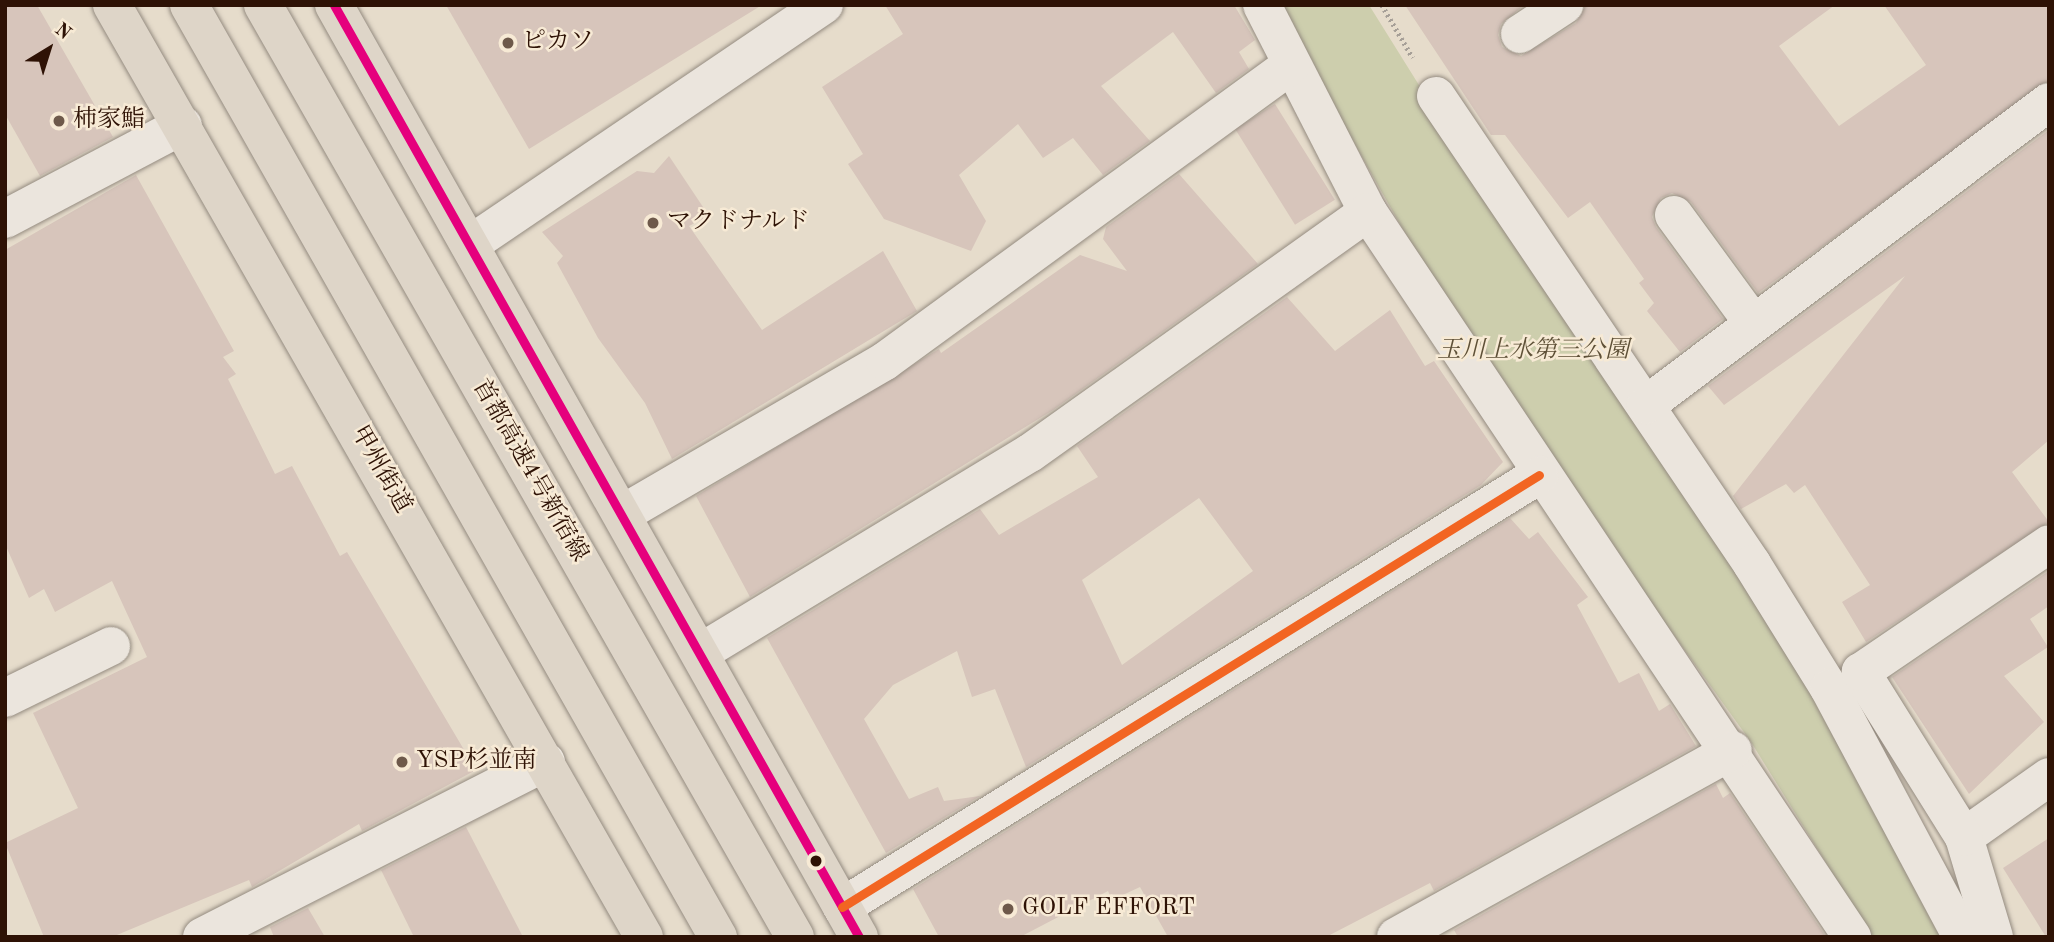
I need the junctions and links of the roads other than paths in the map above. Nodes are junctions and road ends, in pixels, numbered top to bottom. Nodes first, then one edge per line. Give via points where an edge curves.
1 (112, 5) edge
2 (189, 5) edge
3 (263, 5) edge
4 (334, 5) edge
5 (824, 5) edge
6 (1262, 5) edge
7 (1564, 5) edge
8 (1520, 34) dead end
9 (1292, 65) junction
10 (1436, 96) road end
11 (2049, 102) edge
12 (183, 125) junction
13 (1368, 212) junction
14 (1674, 215) dead end
15 (5, 219) edge
16 (472, 243) junction
17 (1753, 323) junction
18 (1646, 405) junction
19 (1539, 475) junction
20 (624, 513) junction
21 (2049, 544) edge
22 (111, 646) dead end
23 (703, 651) junction
24 (5, 698) edge
25 (1733, 750) junction
26 (546, 762) junction
27 (2049, 776) edge
28 (1964, 837) junction
29 (850, 922) edge
30 (202, 937) edge
31 (644, 937) edge
32 (718, 937) edge
33 (795, 937) edge
34 (1396, 937) edge
35 (1852, 937) edge
36 (1962, 937) edge
37 (1994, 937) edge

1 - 12 highway, 甲州街道
2 - 32 highway
3 - 33 highway, 首都高速4号新宿線
4 - 16 highway
5 - 16 street
6 - 9 street
7 - 8 street
9 - 13 street
9 - 20 street via 885,361
10 - 18 street
11 - 17 street
12 - 15 street
12 - 26 highway, 甲州街道
13 - 19 street
13 - 23 street via 1030,453
14 - 17 street
16 - 20 highway
17 - 18 street
18 - 36 street via 1829,688
19 - 25 street
19 - 29 street
20 - 23 highway
21 - 28 street via 1861,672
22 - 24 street
23 - 29 highway
25 - 34 street
25 - 35 street
26 - 30 street
26 - 31 highway, 甲州街道
27 - 28 street
28 - 37 street

